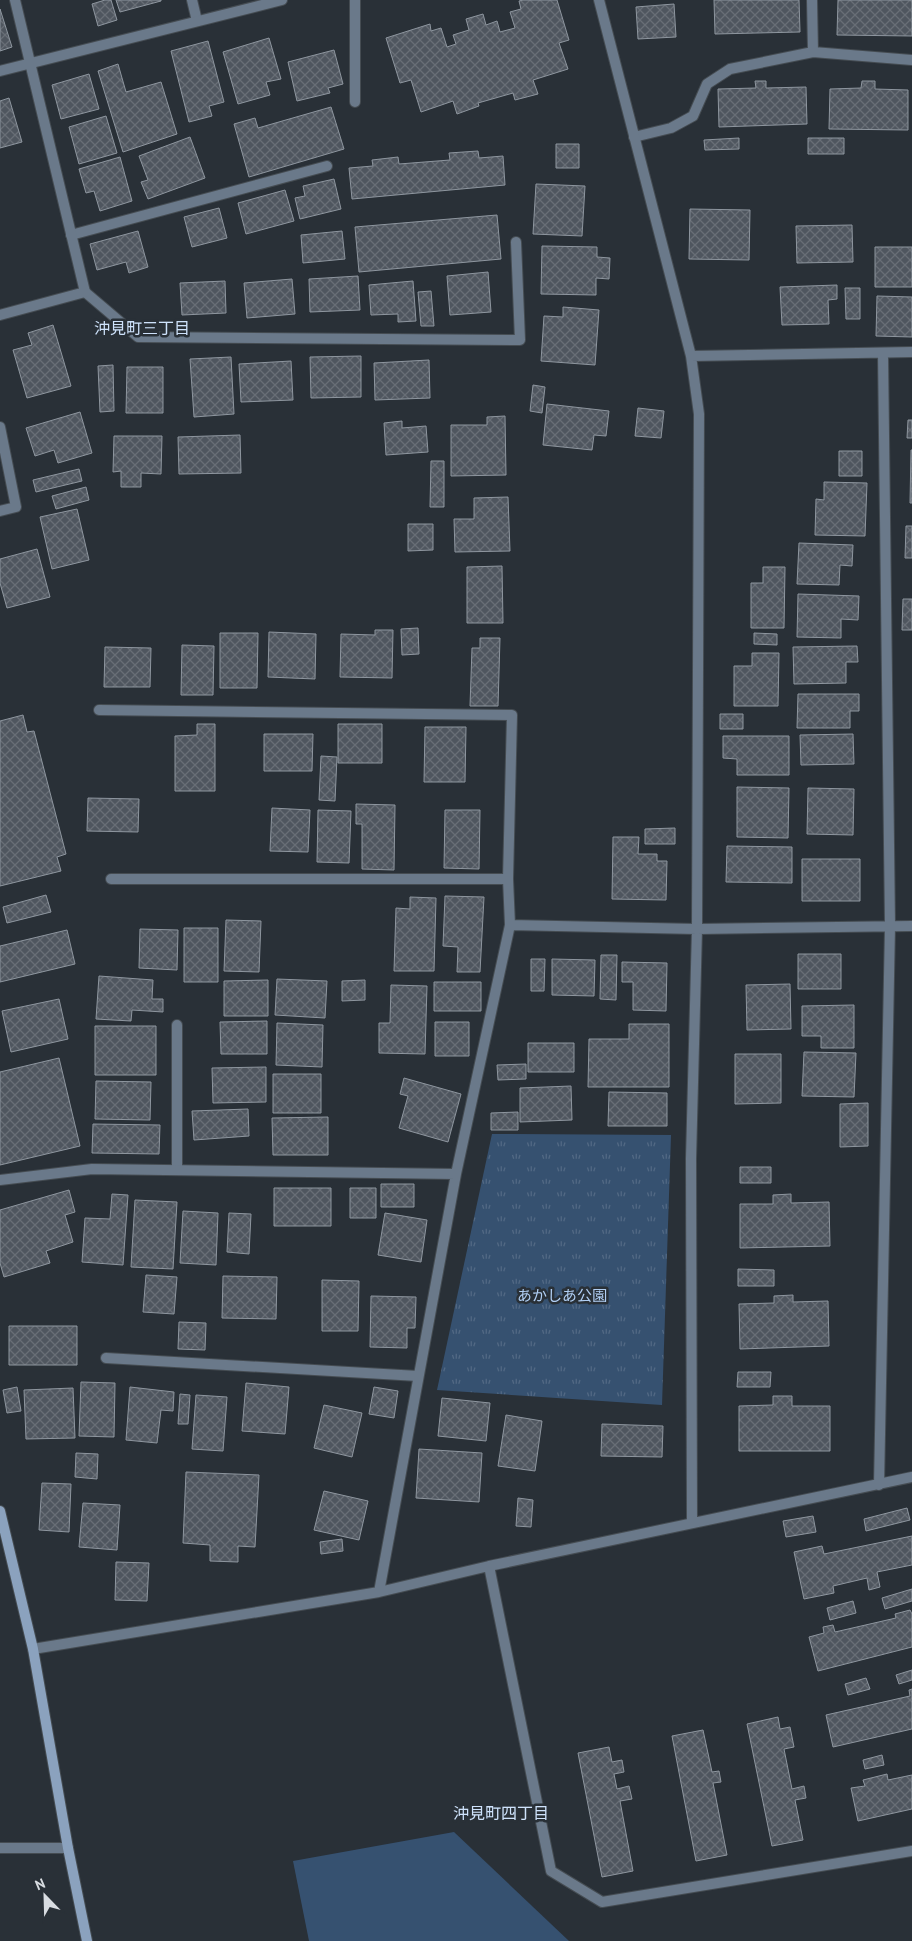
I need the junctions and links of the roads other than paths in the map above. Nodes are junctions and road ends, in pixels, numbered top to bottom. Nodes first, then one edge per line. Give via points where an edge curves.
1 (15, 0) edge
2 (192, 0) edge
3 (282, 0) edge
4 (354, 0) edge
5 (599, 0) edge
6 (812, 0) edge
7 (196, 22) junction
8 (813, 52) junction
9 (912, 60) edge
10 (31, 63) junction
11 (0, 71) edge
12 (355, 102) dead end
13 (634, 137) junction
14 (326, 166) dead end
15 (71, 235) junction
16 (516, 242) dead end
17 (84, 292) junction
18 (0, 315) edge
19 (912, 352) edge
20 (883, 354) junction
21 (691, 356) junction
22 (0, 427) edge
23 (0, 510) edge
24 (98, 710) dead end
25 (111, 879) dead end
26 (508, 879) junction
27 (510, 925) junction
28 (890, 926) junction
29 (912, 926) edge
30 (697, 929) junction
31 (177, 1025) dead end
32 (177, 1170) junction
33 (456, 1174) junction
34 (0, 1180) edge
35 (106, 1358) dead end
36 (418, 1376) junction
37 (912, 1477) edge
38 (878, 1484) junction
39 (0, 1511) edge
40 (692, 1523) junction
41 (489, 1566) junction
42 (379, 1592) junction
43 (33, 1650) junction
44 (0, 1848) edge
45 (68, 1848) junction
46 (912, 1851) edge
47 (87, 1941) edge

1 - 10 street
2 - 7 street
3 - 7 street
4 - 12 street
5 - 13 street
6 - 8 street
7 - 10 street
8 - 9 street
8 - 13 street via 730,69 708,84 693,116 671,128
10 - 11 street
10 - 15 street
13 - 21 street
14 - 15 street
15 - 17 street
16 - 17 street via 520,340 138,337
17 - 18 street
19 - 20 street
20 - 21 street
20 - 28 street
21 - 30 street via 699,414
22 - 23 street via 16,507
24 - 26 street via 512,715
25 - 26 street
26 - 27 street
27 - 30 street
27 - 33 street
28 - 29 street
28 - 30 street
28 - 38 street
30 - 40 street via 691,1159
31 - 32 street
32 - 33 street
32 - 34 street via 92,1169
33 - 36 street
35 - 36 street
36 - 42 street
37 - 38 street
38 - 40 street
39 - 43 street
40 - 41 street
41 - 42 street
41 - 46 street via 551,1871 602,1902
42 - 43 street
43 - 45 street
44 - 45 street
45 - 47 street

